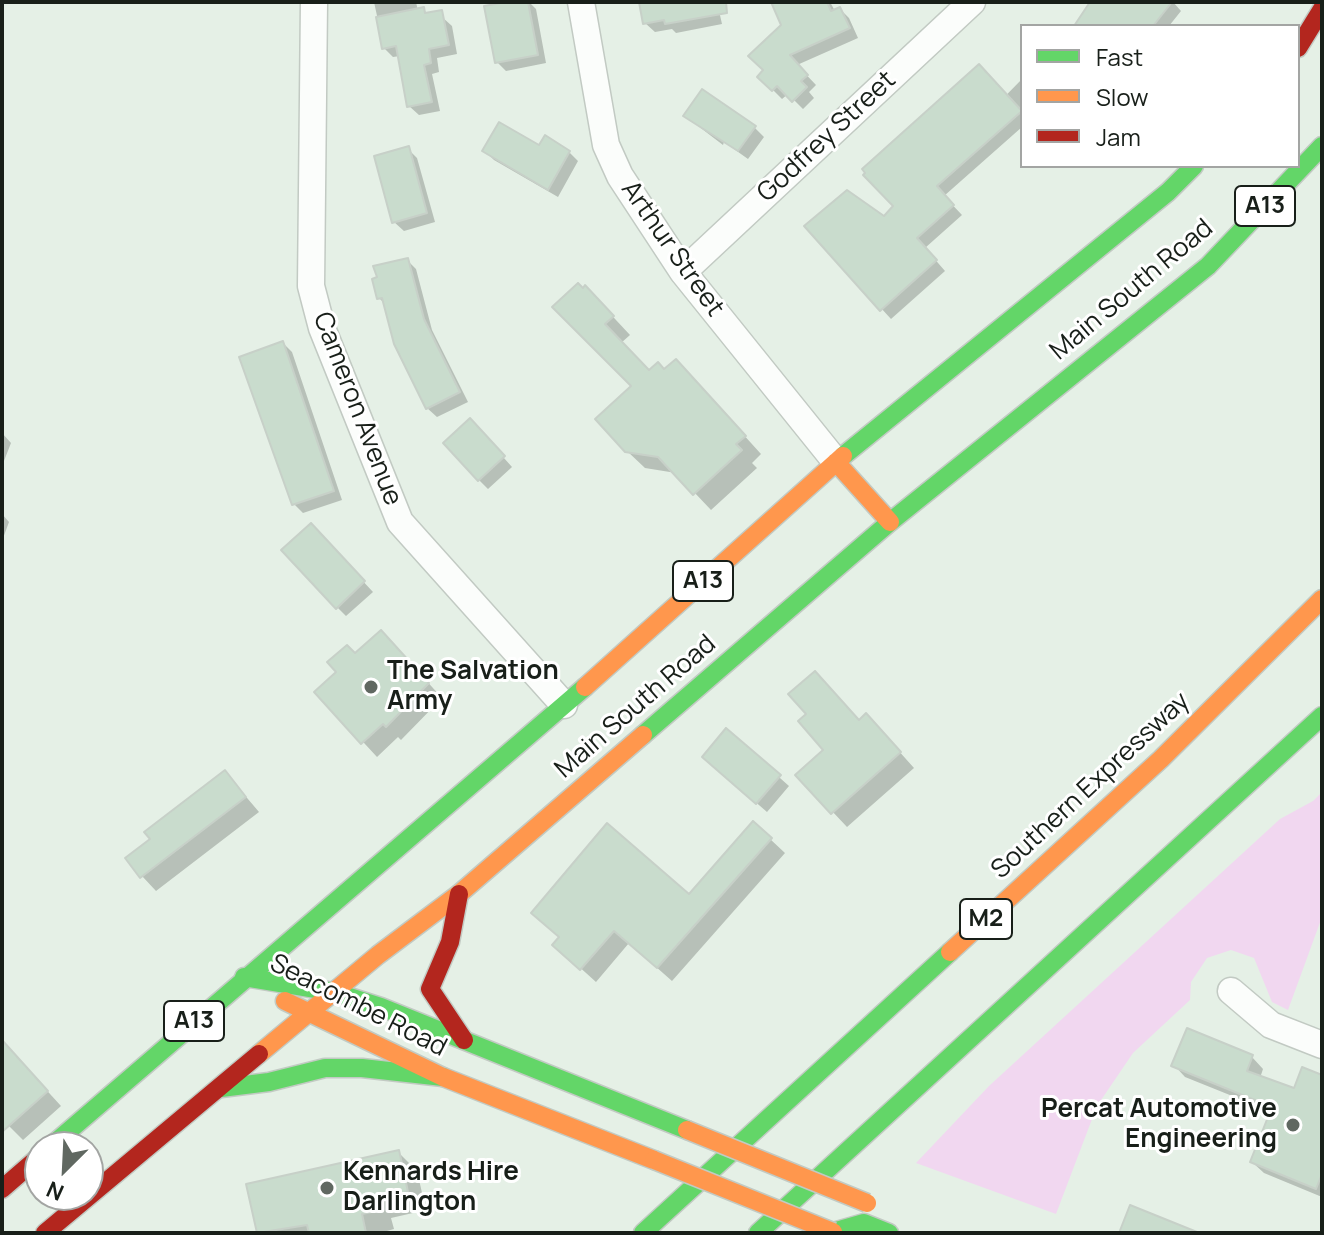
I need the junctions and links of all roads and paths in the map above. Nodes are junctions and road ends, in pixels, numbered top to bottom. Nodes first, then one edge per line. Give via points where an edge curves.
1 (314, 2) edge
2 (581, 2) edge
3 (972, 2) edge
4 (1322, 9) edge
5 (1300, 45) edge
6 (1322, 146) edge
7 (1192, 168) edge
8 (683, 272) junction
9 (836, 462) junction
10 (890, 522) junction
11 (1322, 599) edge
12 (564, 705) junction
13 (1322, 716) edge
14 (459, 894) junction
15 (244, 977) junction
16 (1231, 991) dead end
17 (334, 992) junction
18 (308, 1014) junction
19 (464, 1040) junction
20 (1322, 1045) edge
21 (443, 1077) junction
22 (221, 1088) junction
23 (68, 1131) edge
24 (24, 1170) edge
25 (2, 1189) edge
26 (862, 1230) edge
27 (833, 1232) edge
28 (45, 1233) edge
29 (643, 1233) edge
30 (758, 1233) edge
31 (889, 1233) edge

1 - 12 street, Cameron Avenue via 311,286 322,328 400,522
2 - 8 street, Arthur Street via 606,145 620,176
3 - 8 street, Godfrey Street
4 - 5 main road
6 - 10 main road, Main South Road / A13 via 1208,266
7 - 9 main road, Main South Road / A13
8 - 9 street, Arthur Street
9 - 10 main road
9 - 12 main road, Main South Road / A13
10 - 14 main road, Main South Road / A13
11 - 29 main road, Southern Expressway / M2 via 1161,759
12 - 15 main road, Main South Road / A13
13 - 30 main road
14 - 17 main road, Main South Road / A13
14 - 19 main road via 450,942 430,989
15 - 17 main road, Seacombe Road
15 - 18 main road, Seacombe Road
15 - 23 main road, Main South Road / A13
16 - 20 street via 1271,1025
17 - 18 main road, Main South Road / A13
17 - 19 main road, Seacombe Road
18 - 21 main road, Seacombe Road
18 - 22 main road, Main South Road / A13
19 - 26 main road, Seacombe Road, bridge via 867,1203
21 - 22 main road via 325,1068
21 - 27 main road, Seacombe Road, bridge
22 - 28 main road, Main South Road / A13
24 - 25 main road
26 - 27 main road, Seacombe Road
26 - 31 main road

